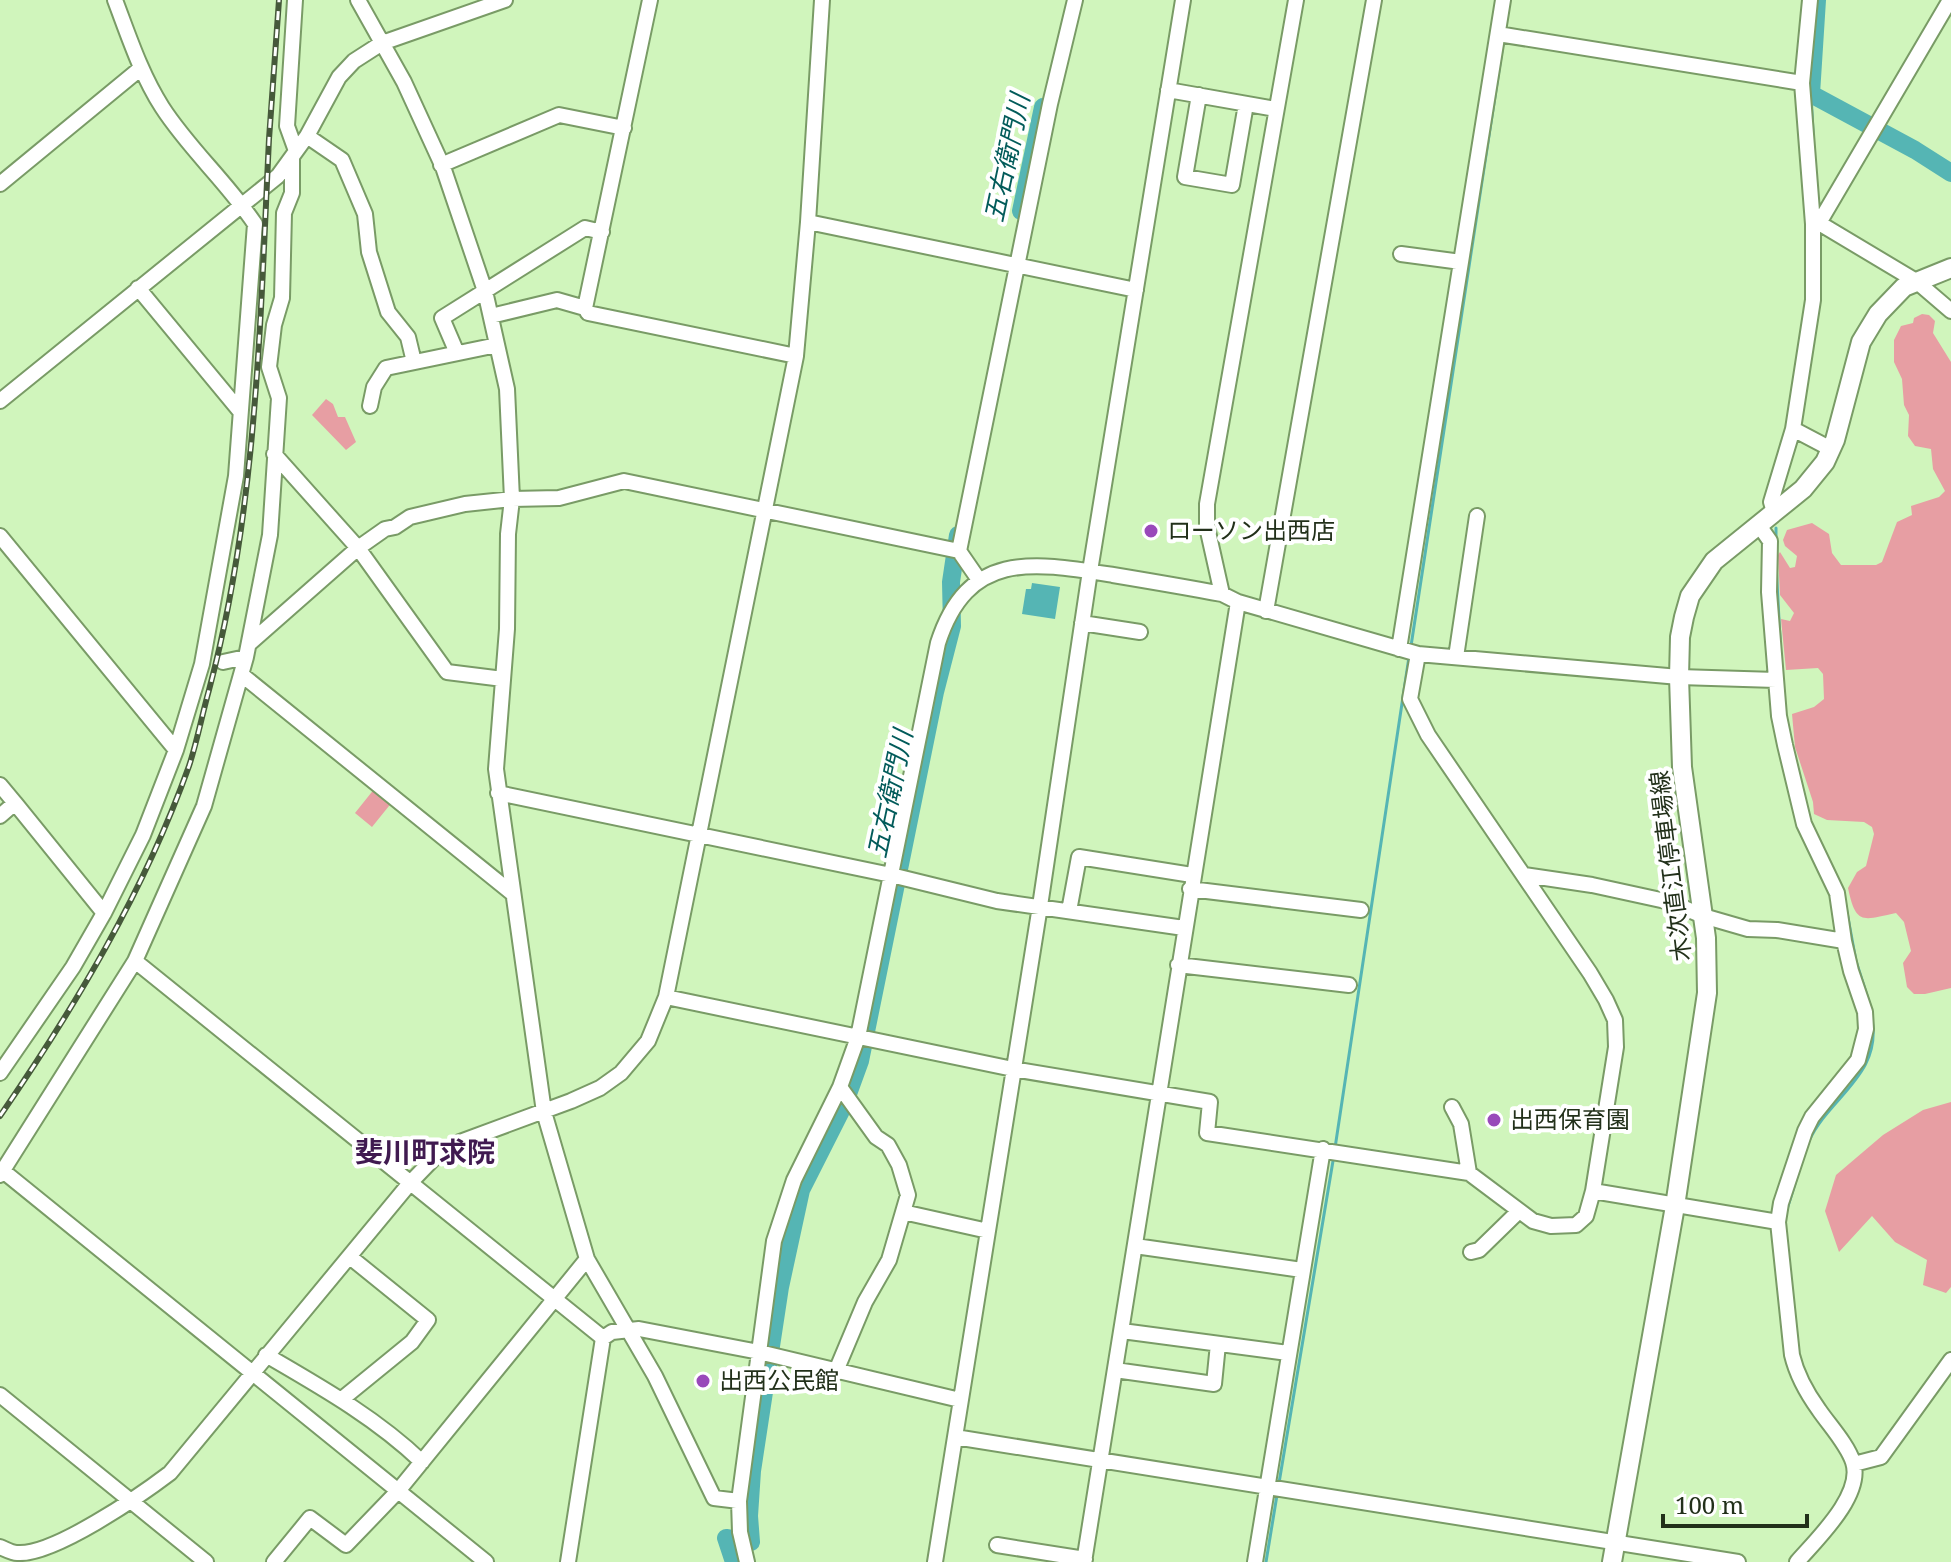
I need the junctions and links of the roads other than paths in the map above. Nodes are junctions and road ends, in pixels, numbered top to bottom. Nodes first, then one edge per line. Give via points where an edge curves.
1 (115, 0) edge
2 (295, 0) edge
3 (358, 0) edge
4 (505, 0) edge
5 (650, 0) edge
6 (822, 0) edge
7 (1075, 0) edge
8 (1183, 0) edge
9 (1296, 0) edge
10 (1374, 0) edge
11 (1503, 0) edge
12 (1810, 0) edge
13 (1950, 0) edge
14 (1498, 34) junction
15 (382, 43) junction
16 (141, 68) junction
17 (1802, 83) junction
18 (1168, 90) junction
19 (1199, 95) junction
20 (1246, 104) junction
21 (1276, 109) junction
22 (624, 128) junction
23 (307, 136) junction
24 (294, 154) junction
25 (441, 165) junction
26 (0, 184) edge
27 (242, 204) junction
28 (808, 222) junction
29 (1816, 224) junction
30 (602, 232) junction
31 (1401, 254) dead end
32 (1461, 262) junction
33 (1016, 266) junction
34 (1951, 268) edge
35 (1916, 281) junction
36 (138, 288) junction
37 (1136, 290) junction
38 (485, 291) junction
39 (585, 308) junction
40 (1951, 311) edge
41 (491, 316) junction
42 (497, 345) junction
43 (457, 353) junction
44 (796, 356) junction
45 (414, 362) junction
46 (0, 401) edge
47 (370, 406) dead end
48 (239, 410) junction
49 (1793, 429) junction
50 (1831, 449) junction
51 (274, 454) junction
52 (512, 499) junction
53 (767, 511) junction
54 (1774, 512) junction
55 (1477, 516) dead end
56 (1758, 524) junction
57 (0, 536) edge
58 (358, 548) junction
59 (959, 551) junction
60 (1214, 562) junction
61 (1090, 571) junction
62 (979, 580) junction
63 (1192, 588) junction
64 (1222, 594) junction
65 (1238, 602) junction
66 (1266, 611) junction
67 (1082, 623) junction
68 (1140, 632) dead end
69 (1399, 649) junction
70 (248, 650) junction
71 (1418, 654) junction
72 (1456, 657) junction
73 (213, 663) junction
74 (242, 675) junction
75 (1679, 677) junction
76 (503, 679) junction
77 (1776, 680) junction
78 (176, 750) junction
79 (0, 785) edge
80 (498, 793) junction
81 (15, 803) junction
82 (0, 816) edge
83 (700, 835) junction
84 (891, 875) junction
85 (1524, 875) junction
86 (1191, 882) junction
87 (512, 893) junction
88 (1040, 906) junction
89 (1361, 910) dead end
90 (1069, 911) junction
91 (104, 913) junction
92 (1703, 916) junction
93 (1184, 928) junction
94 (1844, 941) junction
95 (135, 961) junction
96 (1178, 965) junction
97 (1349, 985) dead end
98 (666, 997) junction
99 (858, 1037) junction
100 (1013, 1069) junction
101 (0, 1073) edge
102 (840, 1087) junction
103 (1158, 1094) junction
104 (1452, 1107) dead end
105 (544, 1112) junction
106 (1323, 1149) junction
107 (2, 1173) edge
108 (1469, 1173) junction
109 (410, 1183) junction
110 (1593, 1191) junction
111 (1675, 1206) junction
112 (1519, 1211) junction
113 (903, 1212) junction
114 (1778, 1222) junction
115 (988, 1231) junction
116 (1135, 1246) junction
117 (1471, 1252) dead end
118 (350, 1257) junction
119 (587, 1259) junction
120 (1302, 1270) junction
121 (554, 1298) junction
122 (627, 1329) junction
123 (1122, 1331) junction
124 (603, 1338) junction
125 (1218, 1344) junction
126 (759, 1352) junction
127 (1288, 1353) junction
128 (266, 1355) junction
129 (1951, 1360) edge
130 (1115, 1370) junction
131 (836, 1371) junction
132 (251, 1372) junction
133 (0, 1395) edge
134 (342, 1399) junction
135 (960, 1400) junction
136 (955, 1437) junction
137 (1101, 1461) junction
138 (422, 1462) junction
139 (1854, 1464) junction
140 (1266, 1485) junction
141 (398, 1491) junction
142 (739, 1501) junction
143 (132, 1502) junction
144 (1616, 1543) junction
145 (997, 1545) dead end
146 (0, 1547) edge
147 (1084, 1560) edge
148 (206, 1562) edge
149 (274, 1562) edge
150 (486, 1562) edge
151 (568, 1562) edge
152 (747, 1562) edge
153 (935, 1562) edge
154 (1255, 1562) edge
155 (1612, 1562) edge
156 (1738, 1562) edge
157 (1797, 1562) edge

1 - 16 street
2 - 24 street via 287,126
3 - 15 street
4 - 15 street
5 - 22 street
6 - 28 street
7 - 33 street
8 - 18 street
9 - 21 street
10 - 66 street
11 - 14 street
12 - 17 street
13 - 29 street
14 - 17 street
14 - 32 street
15 - 23 street via 339,77
15 - 25 street
16 - 26 street
16 - 27 street via 163,109
17 - 29 street
18 - 19 street
18 - 37 street
19 - 20 street
19 - 20 street via 1185,177 1232,185
20 - 21 street
21 - 60 street via 1207,504
22 - 25 street via 559,115
22 - 30 street
23 - 24 street
23 - 45 street via 342,160 365,214 369,252 388,312 408,337
24 - 27 street via 278,176
24 - 51 street via 292,193 284,213 282,298 269,367 279,398
25 - 38 street
27 - 36 street
27 - 48 street via 255,224
28 - 33 street
28 - 44 street
29 - 35 street
29 - 49 street via 1813,300
30 - 38 street via 585,228
30 - 39 street
31 - 32 street
32 - 69 street
33 - 37 street
33 - 59 street
34 - 35 main road, 木次直江停車場線
35 - 40 street
35 - 50 main road, 木次直江停車場線 via 1890,299 1861,342
36 - 46 street
36 - 48 street
37 - 61 street
38 - 41 street
38 - 43 street via 442,318
39 - 41 street via 557,300
39 - 44 street via 588,313
41 - 42 street
42 - 43 street
42 - 52 street via 507,389
43 - 45 street
44 - 53 street
45 - 47 street via 386,368
48 - 73 street
49 - 50 street
49 - 54 street via 1771,502
50 - 54 main road, 木次直江停車場線 via 1803,489
51 - 58 street
51 - 70 street via 270,535
52 - 53 street via 559,498 624,481
52 - 58 street via 410,517
52 - 76 street
53 - 59 street
53 - 83 street
54 - 56 main road, 木次直江停車場線
55 - 72 street
56 - 75 main road, 木次直江停車場線 via 1714,561 1690,596 1680,637
56 - 77 street via 1770,541
57 - 78 street
58 - 70 street
58 - 76 street via 447,672
59 - 62 street
60 - 63 street via 1206,579
60 - 64 street
61 - 62 street via 1026,565
61 - 63 street
61 - 67 street
62 - 84 street via 954,603 938,643
63 - 64 street
64 - 65 street
65 - 66 street
65 - 86 street
66 - 69 street
67 - 68 street
67 - 88 street
69 - 71 street
70 - 73 street
70 - 74 street
71 - 72 street
71 - 85 street via 1410,699 1428,735
72 - 75 street
73 - 78 street
74 - 87 street
74 - 95 street via 204,806
75 - 77 street
75 - 92 main road, 木次直江停車場線 via 1682,767
76 - 80 street
77 - 94 street via 1804,824 1837,893
78 - 91 street via 143,835
79 - 81 street
80 - 83 street
80 - 87 street
81 - 82 street
81 - 91 street
83 - 84 street
83 - 98 street
84 - 88 street
84 - 99 street
85 - 92 street via 1670,902
85 - 110 street via 1615,1020 1616,1047
86 - 89 street
86 - 90 street via 1079,857
86 - 93 street
87 - 105 street
88 - 90 street
88 - 100 street
90 - 93 street
91 - 101 street
92 - 94 street via 1748,929
92 - 111 main road, 木次直江停車場線 via 1707,993
93 - 96 street
94 - 114 street via 1865,1012 1864,1044 1850,1073 1805,1131
95 - 107 street
95 - 109 street
96 - 97 street
96 - 103 street
98 - 99 street
98 - 105 street via 648,1041 621,1073
99 - 100 street
99 - 102 street
100 - 103 street
100 - 115 street
102 - 113 street via 899,1165 908,1195
102 - 126 street via 782,1212
103 - 106 street via 1210,1102 1207,1133
103 - 116 street
104 - 108 street via 1461,1124
105 - 109 street via 448,1148
105 - 119 street
106 - 108 street
106 - 120 street
107 - 132 street
108 - 112 street
109 - 118 street
109 - 121 street
110 - 111 street
110 - 112 street via 1586,1216 1576,1225 1551,1226
111 - 114 street
111 - 144 main road, 木次直江停車場線
112 - 117 street
113 - 115 street
113 - 131 street via 889,1260
114 - 139 street via 1796,1373
115 - 135 street
116 - 120 street
116 - 123 street
118 - 128 street
118 - 134 street via 428,1320 412,1342
119 - 121 street
119 - 122 street
120 - 127 street
121 - 124 street
121 - 138 street
122 - 124 street
122 - 126 street
122 - 142 street via 714,1498
123 - 125 street
123 - 130 street
124 - 151 street
125 - 127 street
125 - 130 street via 1214,1384
126 - 131 street
126 - 142 street
127 - 140 street
128 - 132 street
128 - 134 street
129 - 139 street via 1881,1457
130 - 137 street
131 - 135 street
132 - 141 street
132 - 143 street via 170,1473
133 - 143 street
134 - 138 street
135 - 136 street
136 - 137 street
136 - 153 street
137 - 140 street
137 - 147 street
138 - 141 street
139 - 157 street via 1847,1499
140 - 144 street
140 - 154 street
141 - 149 street via 346,1545 310,1518
141 - 150 street
142 - 152 street
143 - 146 street via 40,1550 17,1553
143 - 148 street
144 - 155 main road, 木次直江停車場線
144 - 156 street
145 - 147 street

